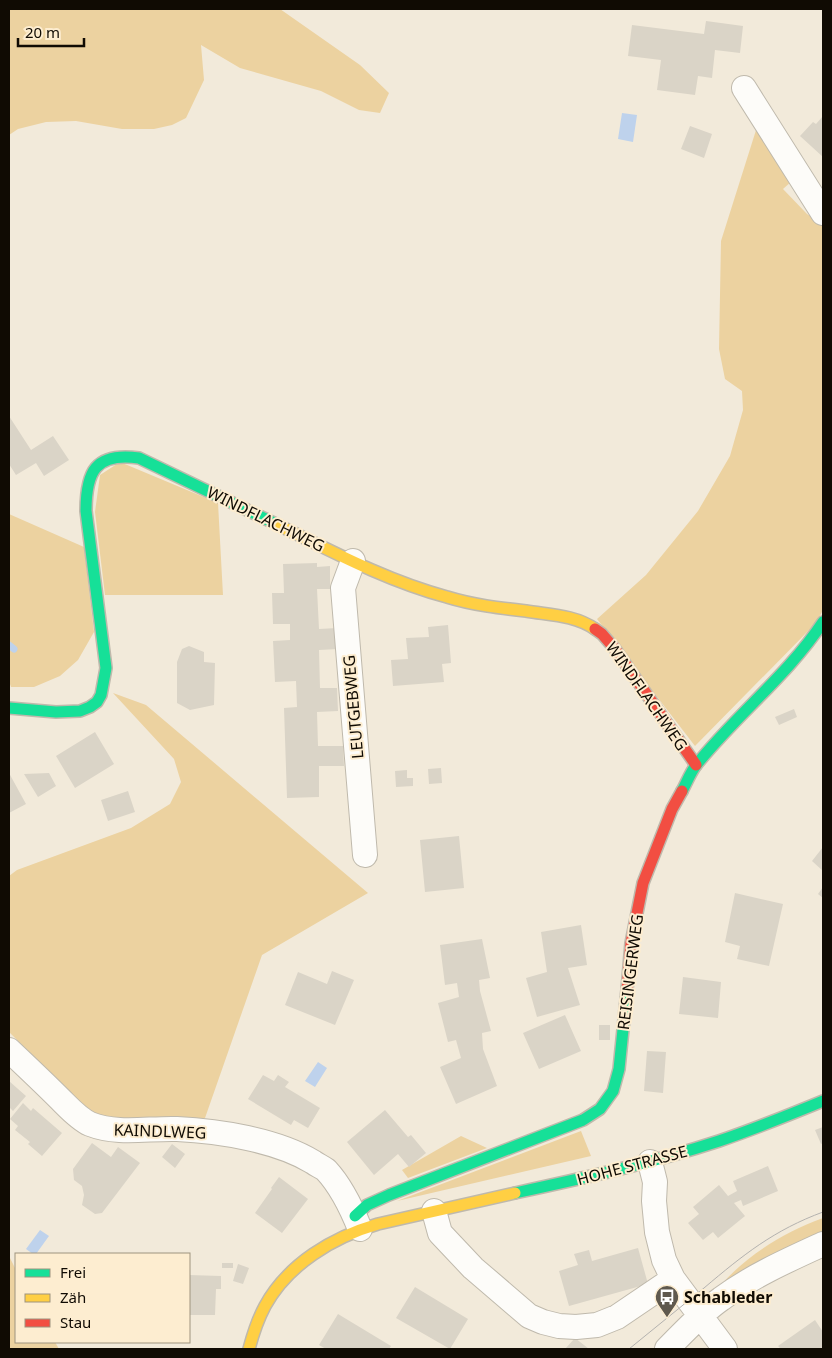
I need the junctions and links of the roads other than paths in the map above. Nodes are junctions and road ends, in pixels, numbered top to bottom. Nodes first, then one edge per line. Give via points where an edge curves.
1 (744, 88) dead end
2 (821, 202) edge
3 (353, 561) junction
4 (823, 622) edge
5 (9, 708) edge
6 (696, 765) junction
7 (365, 855) dead end
8 (9, 1050) edge
9 (823, 1101) edge
10 (650, 1162) junction
11 (434, 1211) junction
12 (358, 1222) junction
13 (823, 1244) edge
14 (674, 1279) junction
15 (701, 1315) junction
16 (249, 1349) edge
17 (667, 1349) edge
18 (725, 1349) edge

1 - 2 street
3 - 5 street, WINDFLACHWEG via 138,458 127,455 110,458 97,465 87,488 86,511 106,668 98,702 83,712
3 - 6 street, WINDFLACHWEG via 415,588 449,598 586,623 616,649
3 - 7 street, LEUTGEBWEG via 343,588
4 - 6 street, REISINGERWEG via 784,672
6 - 12 street, REISINGERWEG via 672,808 644,883 631,943 619,1069 612,1091 600,1109 583,1120 367,1205
8 - 12 street, KAINDLWEG via 88,1123 124,1131 206,1131 280,1146 302,1156 325,1170
9 - 10 street, HOHE STRASSE via 790,1116
10 - 11 street, HOHE STRASSE
10 - 14 street via 655,1182 657,1232 664,1260
11 - 12 street, HOHE STRASSE
11 - 14 street via 440,1233 473,1268 529,1316 551,1324 576,1326 610,1320
12 - 16 street, HOHE STRASSE via 302,1262 280,1285 266,1305
13 - 15 street via 741,1286
14 - 15 street
15 - 17 street
15 - 18 street

